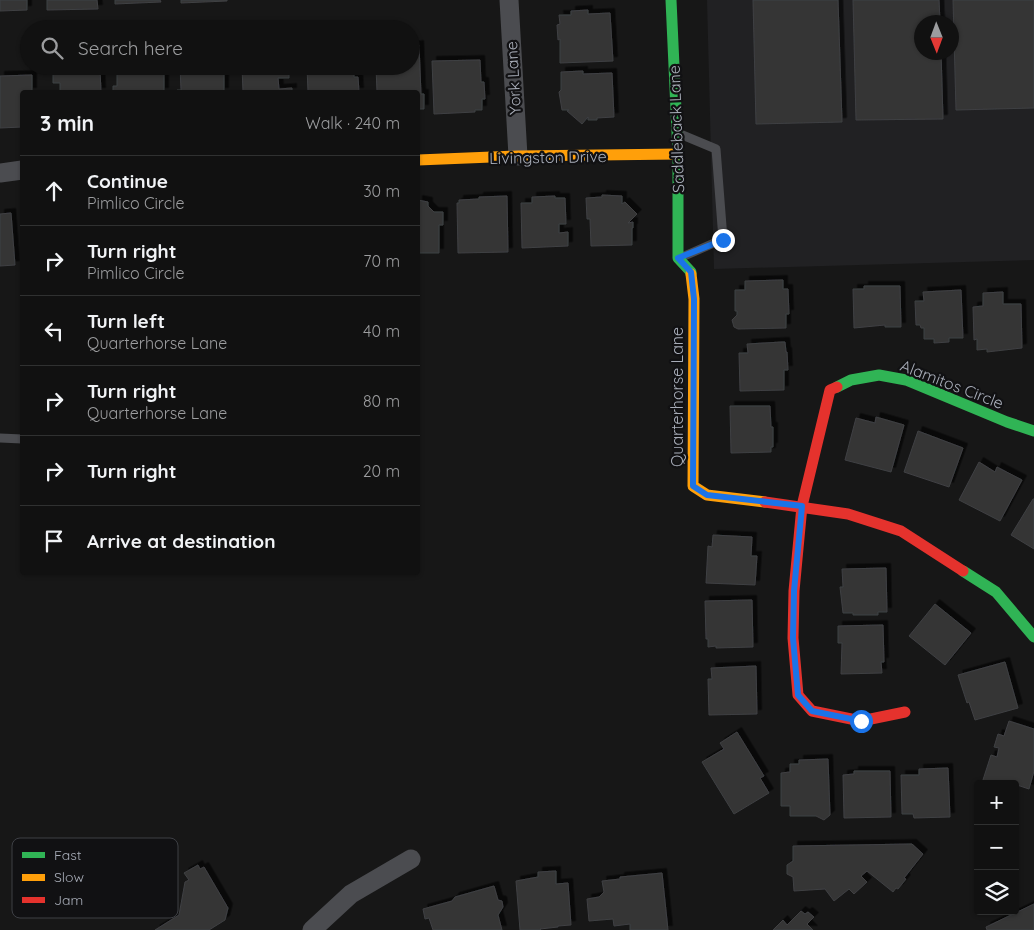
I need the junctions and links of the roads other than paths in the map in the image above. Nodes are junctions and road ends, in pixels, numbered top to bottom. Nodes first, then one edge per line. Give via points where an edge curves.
1 (509, 0) edge
2 (671, 0) edge
3 (677, 133) junction
4 (678, 154) junction
5 (518, 156) junction
6 (420, 160) edge
7 (20, 170) edge
8 (0, 173) edge
9 (678, 258) junction
10 (1034, 431) edge
11 (0, 438) edge
12 (20, 438) edge
13 (802, 506) junction
14 (1034, 637) edge
15 (905, 712) dead end
16 (411, 859) dead end
17 (312, 930) edge

1 - 5 street, York Lane
2 - 3 street, Saddleback Lane
3 - 4 street, Saddleback Lane
3 - 9 lane via 716,149 723,240
4 - 5 street, Livingston Drive
4 - 9 street, Saddleback Lane
5 - 6 street, Livingston Drive
7 - 8 street
9 - 13 street, Quarterhorse Lane via 691,272 694,299 693,486 707,495
10 - 13 street, Alamitos Circle via 906,380 879,375 851,380 830,390
11 - 12 lane
13 - 14 street, Quarterhorse Lane via 848,514 901,531 996,592
13 - 15 street via 793,638 798,695 812,711 861,721
16 - 17 street via 351,894

